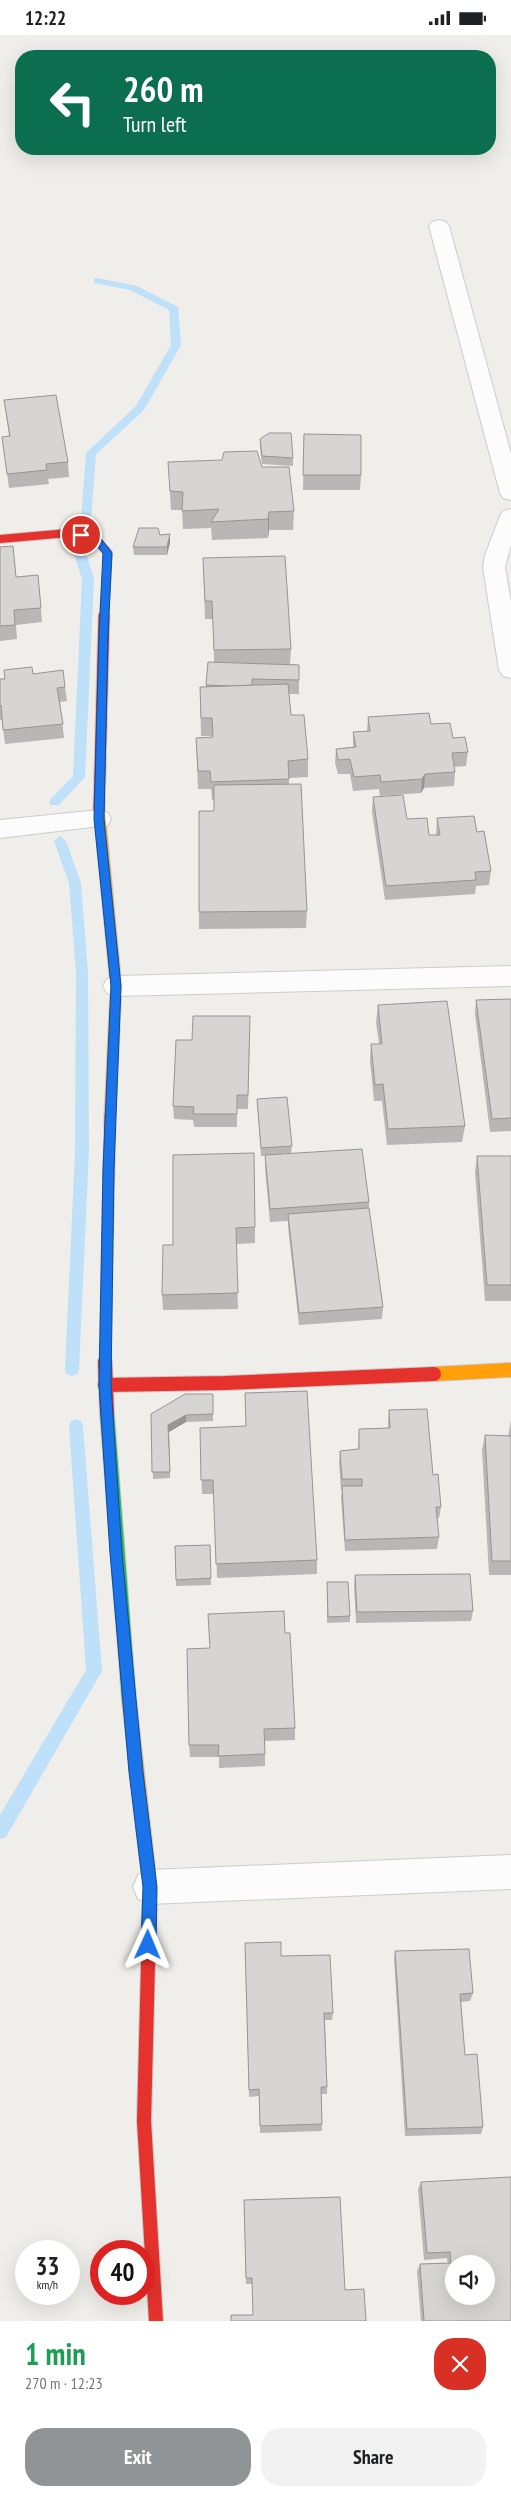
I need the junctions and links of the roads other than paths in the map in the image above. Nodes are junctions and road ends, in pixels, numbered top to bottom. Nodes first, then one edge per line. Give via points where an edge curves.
1 (439, 226) dead end
2 (511, 493) edge
3 (511, 516) edge
4 (0, 539) edge
5 (511, 670) edge
6 (99, 819) junction
7 (0, 829) edge
8 (511, 976) edge
9 (116, 986) junction
10 (511, 1370) edge
11 (105, 1385) junction
12 (511, 1872) edge
13 (150, 1887) junction
14 (156, 2321) edge

1 - 2 street
3 - 5 street via 494,567
4 - 6 street via 68,533 94,537 108,553
6 - 7 street
6 - 9 street
8 - 9 street
9 - 11 street via 108,1169
10 - 11 street
11 - 13 street via 123,1631
12 - 13 street
13 - 14 street via 144,2121

